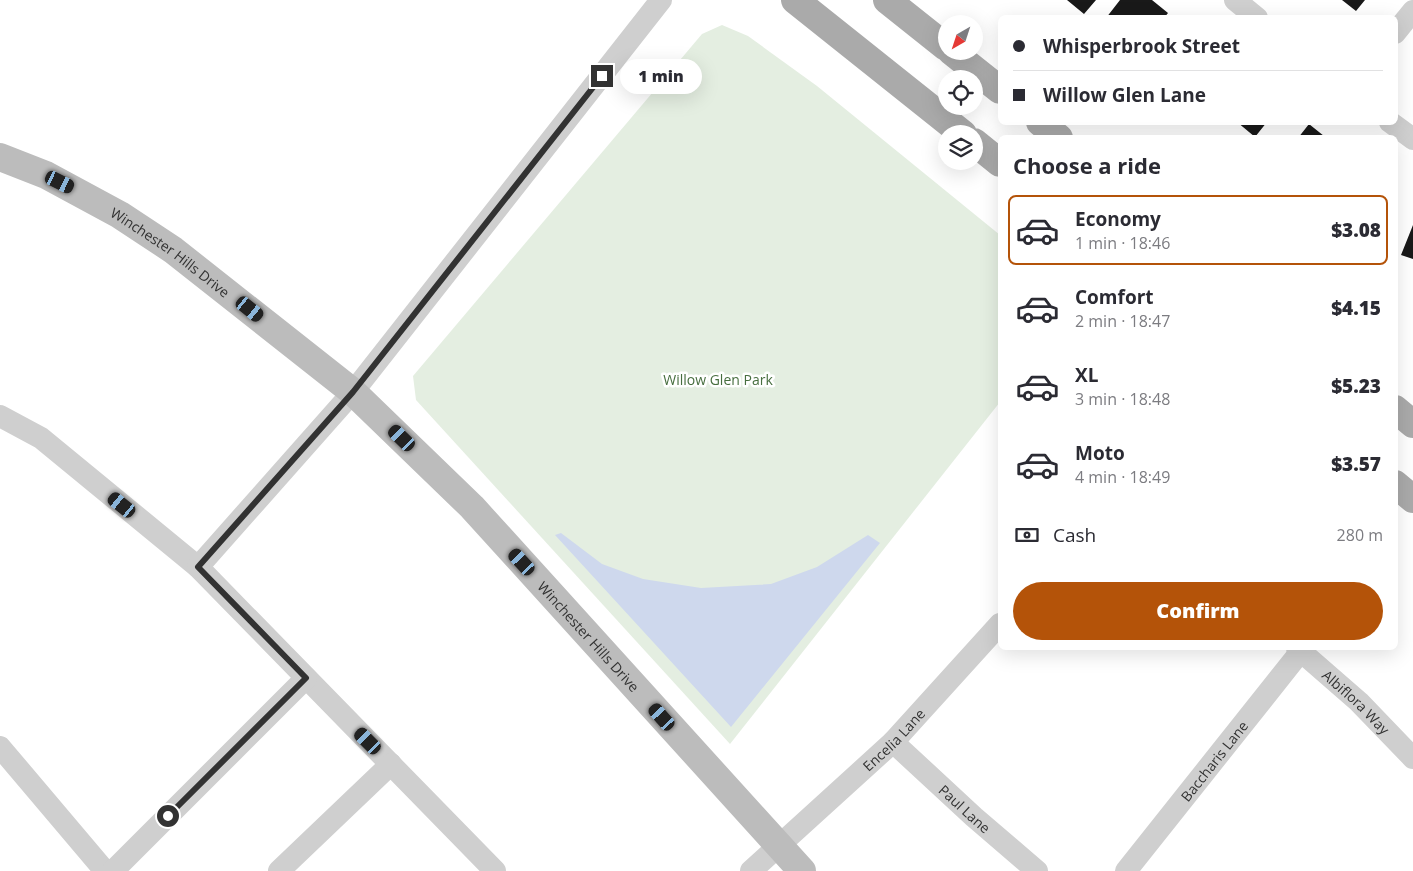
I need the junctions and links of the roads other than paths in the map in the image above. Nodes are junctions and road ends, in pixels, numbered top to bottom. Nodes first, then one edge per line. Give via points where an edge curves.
1 (661, 0) edge
2 (795, 0) edge
3 (888, 0) edge
4 (1235, 0) edge
5 (1413, 11) edge
6 (1253, 15) edge
7 (1398, 29) edge
8 (938, 41) edge
9 (963, 60) edge
10 (998, 88) edge
11 (952, 125) edge
12 (1044, 125) edge
13 (1394, 125) edge
14 (1055, 135) edge
15 (1413, 138) edge
16 (983, 149) edge
17 (0, 157) edge
18 (998, 161) edge
19 (353, 392) junction
20 (1398, 412) edge
21 (0, 416) edge
22 (1413, 424) edge
23 (1398, 486) edge
24 (1413, 499) edge
25 (198, 567) junction
26 (998, 626) edge
27 (1298, 650) edge
28 (1300, 650) edge
29 (306, 678) junction
30 (893, 742) junction
31 (0, 747) edge
32 (1413, 758) edge
33 (390, 764) junction
34 (778, 846) junction
35 (105, 871) edge
36 (113, 871) edge
37 (279, 871) edge
38 (495, 871) edge
39 (751, 871) edge
40 (802, 871) edge
41 (1037, 871) edge
42 (1126, 871) edge

1 - 19 street
2 - 11 main road
3 - 8 main road
4 - 6 street
5 - 7 street
9 - 10 main road
12 - 14 main road
13 - 15 street
16 - 18 main road
17 - 19 street, Winchester Hills Drive via 46,175 120,214 181,256
19 - 25 street
19 - 34 street, Winchester Hills Drive via 472,507
20 - 22 main road
21 - 25 street via 40,438
23 - 24 main road
25 - 29 street
26 - 30 street, Encelia Lane
27 - 42 street, Baccharis Lane
28 - 32 street, Albiflora Way via 1359,702
29 - 33 street
29 - 36 street
30 - 34 street, Encelia Lane
30 - 41 street, Paul Lane
31 - 35 street
33 - 37 street
33 - 38 street
34 - 39 street, Encelia Lane
34 - 40 street, Winchester Hills Drive

